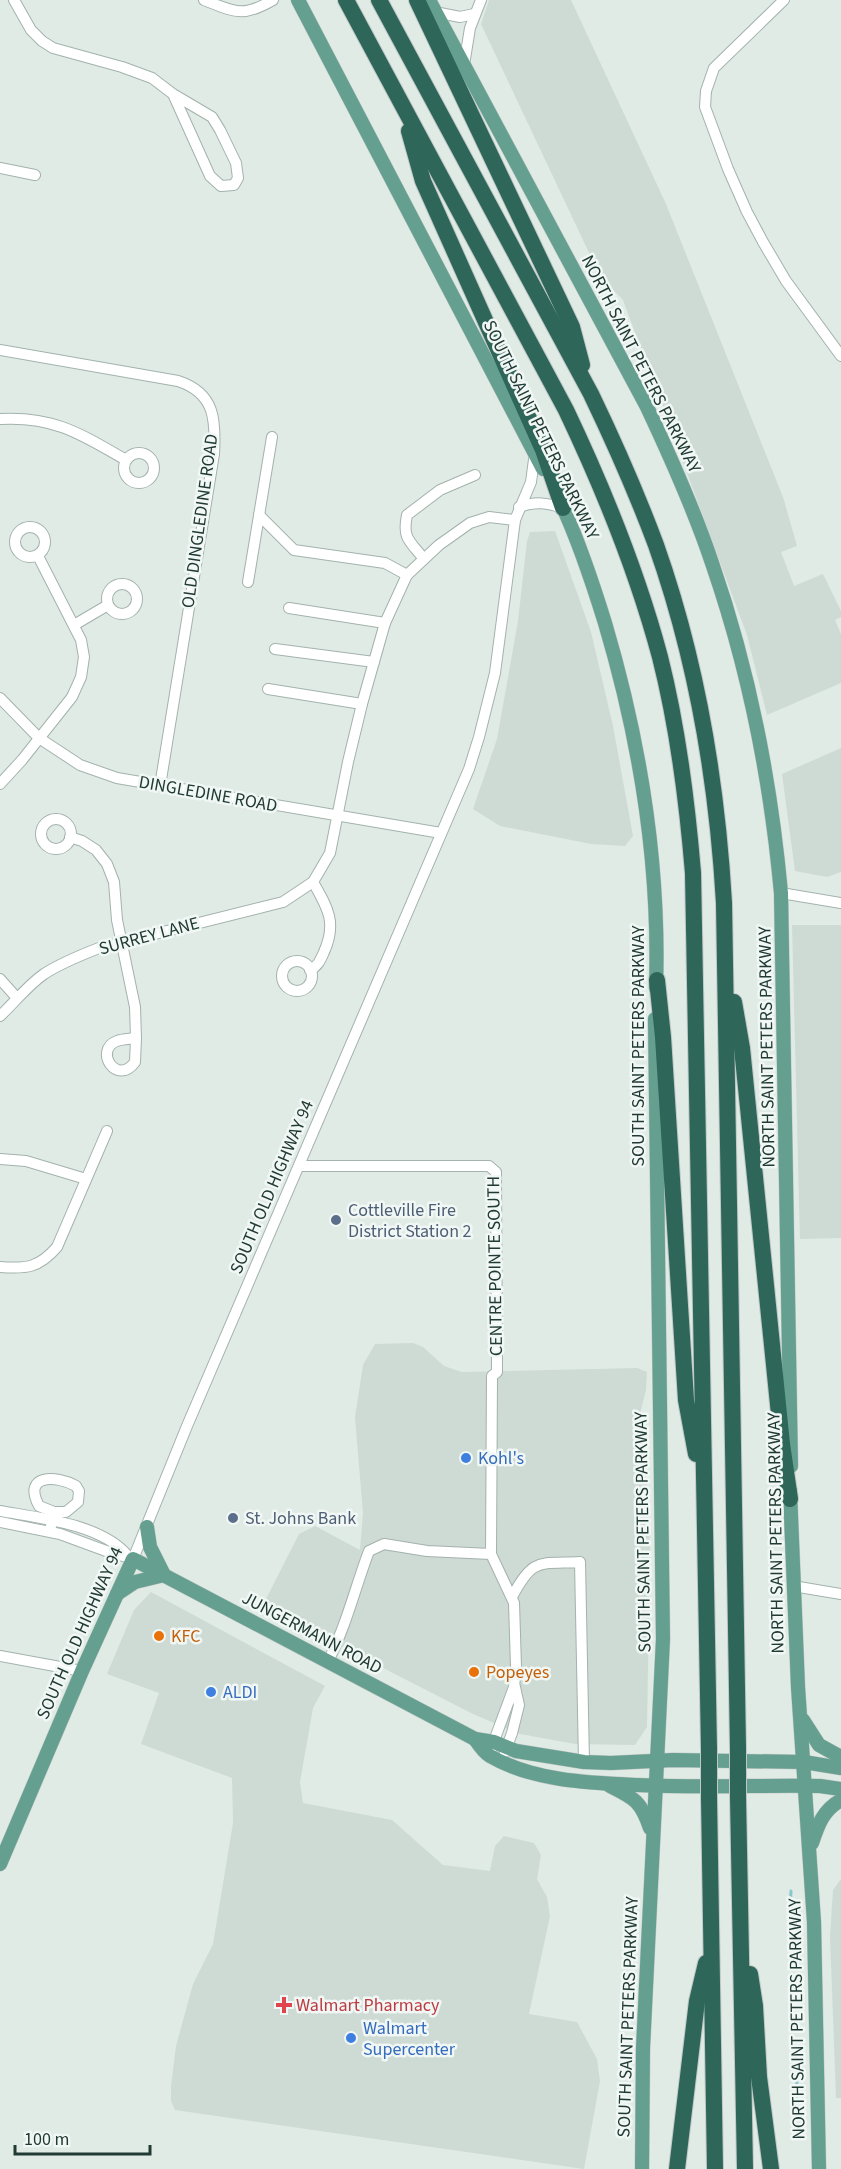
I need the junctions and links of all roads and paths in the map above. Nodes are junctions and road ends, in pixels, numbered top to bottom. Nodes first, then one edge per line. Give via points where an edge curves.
1 (14, 0) edge
2 (204, 0) edge
3 (229, 0) edge
4 (273, 0) edge
5 (298, 0) edge
6 (346, 0) edge
7 (380, 0) edge
8 (417, 0) edge
9 (481, 0) edge
10 (784, 0) edge
11 (432, 6) edge
12 (220, 8) junction
13 (474, 14) junction
14 (464, 65) junction
15 (173, 94) junction
16 (399, 99) junction
17 (0, 168) edge
18 (35, 175) dead end
19 (0, 350) edge
20 (841, 356) edge
21 (591, 394) junction
22 (0, 419) edge
23 (272, 437) dead end
24 (535, 452) junction
25 (126, 460) dead end
26 (475, 475) dead end
27 (519, 507) junction
28 (563, 508) junction
29 (259, 515) junction
30 (515, 520) junction
31 (38, 556) dead end
32 (424, 559) junction
33 (407, 574) junction
34 (248, 582) dead end
35 (108, 605) dead end
36 (289, 608) dead end
37 (385, 623) junction
38 (74, 625) junction
39 (275, 649) dead end
40 (374, 662) junction
41 (268, 689) dead end
42 (0, 698) edge
43 (362, 704) junction
44 (39, 738) junction
45 (0, 784) edge
46 (160, 786) junction
47 (337, 815) junction
48 (441, 833) junction
49 (70, 837) dead end
50 (313, 882) junction
51 (781, 893) junction
52 (841, 903) edge
53 (121, 942) junction
54 (725, 954) junction
55 (310, 970) dead end
56 (0, 979) edge
57 (657, 980) junction
58 (17, 998) junction
59 (0, 1016) edge
60 (136, 1038) dead end
61 (107, 1131) dead end
62 (0, 1159) edge
63 (300, 1166) junction
64 (86, 1179) junction
65 (0, 1268) edge
66 (790, 1499) junction
67 (704, 1501) junction
68 (0, 1510) edge
69 (0, 1522) edge
70 (52, 1522) junction
71 (147, 1527) junction
72 (491, 1554) junction
73 (130, 1558) junction
74 (164, 1575) junction
75 (793, 1586) junction
76 (117, 1594) junction
77 (841, 1594) edge
78 (512, 1597) junction
79 (0, 1656) edge
80 (328, 1661) junction
81 (81, 1671) junction
82 (801, 1716) junction
83 (498, 1751) junction
84 (841, 1757) edge
85 (657, 1761) junction
86 (804, 1761) junction
87 (584, 1762) junction
88 (841, 1767) edge
89 (605, 1784) junction
90 (805, 1785) junction
91 (656, 1786) junction
92 (841, 1789) edge
93 (841, 1800) edge
94 (652, 1836) junction
95 (810, 1851) junction
96 (1, 1859) edge
97 (741, 1922) junction
98 (711, 1936) junction
99 (642, 2169) edge
100 (678, 2169) edge
101 (715, 2169) edge
102 (745, 2169) edge
103 (771, 2169) edge
104 (819, 2169) edge

1 - 15 street via 31,30 47,45 152,78
2 - 12 street
3 - 12 street
4 - 12 street via 241,12
5 - 24 main road, SOUTH SAINT PETERS PARKWAY
6 - 16 highway
7 - 21 highway
8 - 21 highway via 572,327
9 - 13 street
10 - 20 street via 714,68 705,107 733,180 763,242 786,281
11 - 13 street via 460,17
11 - 14 main road, NORTH SAINT PETERS PARKWAY
13 - 14 street
14 - 51 main road, NORTH SAINT PETERS PARKWAY via 647,407 689,499 744,671 774,830
15 - 15 street via 210,176 221,186 234,185 238,178 236,163 212,117
16 - 28 highway via 423,181 543,450
16 - 67 highway via 589,459 629,558 668,694 683,776 693,873
17 - 18 street
19 - 46 street, OLD DINGLEDINE ROAD via 178,381 197,390 211,406 214,454
21 - 54 highway via 653,537 689,658 716,804
22 - 25 street via 64,426
23 - 29 street
24 - 27 street, SOUTH OLD HIGHWAY 94 via 531,482
24 - 28 main road, SOUTH SAINT PETERS PARKWAY
26 - 32 street via 440,490 407,515 406,537
27 - 28 street via 540,502
27 - 30 street, SOUTH OLD HIGHWAY 94
28 - 57 main road, SOUTH SAINT PETERS PARKWAY via 594,587 634,740 653,872
29 - 33 street via 294,550 385,564
29 - 34 street
30 - 32 street via 489,517 470,523
30 - 48 street, SOUTH OLD HIGHWAY 94 via 488,705 469,769
31 - 38 street
32 - 33 street
33 - 37 street
35 - 38 street
36 - 37 street
37 - 40 street
38 - 44 street via 84,657 81,677 72,697
39 - 40 street
40 - 43 street
41 - 43 street
42 - 44 street, DINGLEDINE ROAD
43 - 47 street
44 - 45 street
44 - 46 street, DINGLEDINE ROAD via 80,765 117,778
46 - 47 street, DINGLEDINE ROAD
47 - 48 street, DINGLEDINE ROAD
47 - 50 street via 330,853
48 - 63 street, SOUTH OLD HIGHWAY 94
49 - 53 street via 96,850 107,864 114,882
50 - 53 street, SURREY LANE via 283,902
50 - 55 street via 331,917 329,940 317,966
51 - 52 street
51 - 66 main road, NORTH SAINT PETERS PARKWAY
53 - 58 street, SURREY LANE via 76,957 44,974
53 - 60 street via 135,1007
54 - 66 highway via 742,1048
54 - 97 highway, bridge
56 - 58 street
57 - 67 highway via 686,1400
57 - 85 main road, SOUTH SAINT PETERS PARKWAY via 663,1639
58 - 59 street, SURREY LANE
61 - 64 street
62 - 64 street via 26,1161
63 - 71 street, SOUTH OLD HIGHWAY 94
63 - 72 street, CENTRE POINTE SOUTH via 489,1166 496,1172 497,1372 492,1376
64 - 65 street via 48,1257 26,1268
66 - 75 main road, NORTH SAINT PETERS PARKWAY
67 - 98 highway, bridge
68 - 70 street
69 - 70 street
70 - 73 street via 109,1552
71 - 73 street, SOUTH OLD HIGHWAY 94
71 - 74 main road via 150,1547
72 - 78 street, CENTRE POINTE SOUTH
72 - 80 street via 384,1544 369,1551 340,1639
73 - 74 main road, JUNGERMANN ROAD
73 - 76 main road, SOUTH OLD HIGHWAY 94
74 - 76 main road via 135,1582
74 - 80 main road, JUNGERMANN ROAD
75 - 77 street
75 - 82 main road, NORTH SAINT PETERS PARKWAY
76 - 81 main road, SOUTH OLD HIGHWAY 94
78 - 83 street, CENTRE POINTE SOUTH via 514,1687 519,1705
78 - 87 street via 532,1567 540,1563 580,1562
79 - 81 street
80 - 83 main road, JUNGERMANN ROAD
81 - 96 main road, SOUTH OLD HIGHWAY 94
82 - 84 main road via 819,1745
82 - 86 main road, NORTH SAINT PETERS PARKWAY
83 - 87 main road, JUNGERMANN ROAD
83 - 89 main road, JUNGERMANN ROAD via 534,1772
85 - 86 main road, JUNGERMANN ROAD
85 - 87 main road, JUNGERMANN ROAD
85 - 91 main road, SOUTH SAINT PETERS PARKWAY
86 - 88 main road, JUNGERMANN ROAD
86 - 90 main road, NORTH SAINT PETERS PARKWAY
89 - 91 main road, JUNGERMANN ROAD
89 - 94 main road via 638,1802
90 - 91 main road, JUNGERMANN ROAD
90 - 92 main road, JUNGERMANN ROAD
90 - 95 main road, NORTH SAINT PETERS PARKWAY
91 - 94 main road, SOUTH SAINT PETERS PARKWAY
93 - 95 main road via 824,1814
94 - 99 main road, SOUTH SAINT PETERS PARKWAY
95 - 104 main road, NORTH SAINT PETERS PARKWAY
97 - 102 highway
97 - 103 highway via 755,2006
98 - 100 highway via 697,2001
98 - 101 highway

